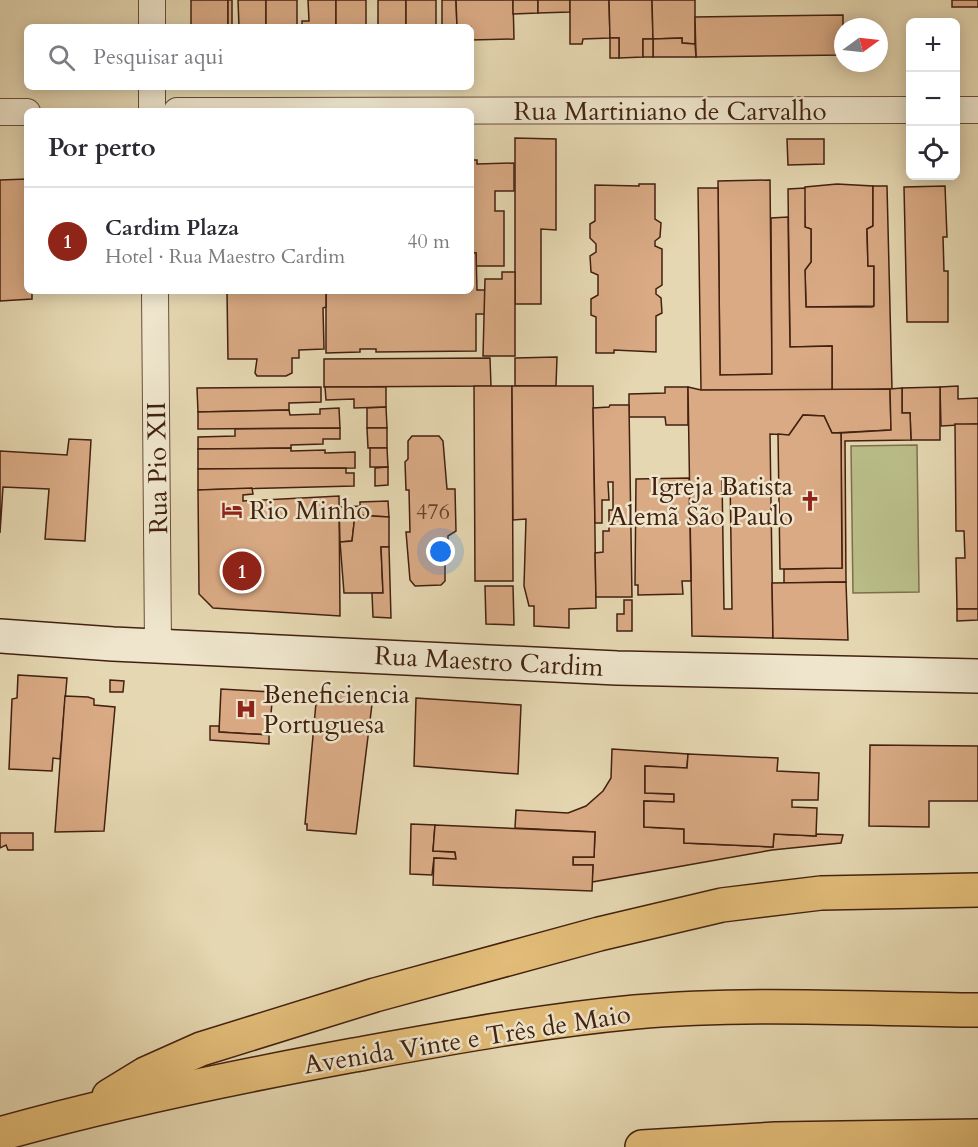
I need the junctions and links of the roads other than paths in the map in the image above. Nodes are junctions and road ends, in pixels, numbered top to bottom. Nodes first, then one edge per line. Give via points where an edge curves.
1 (152, 0) edge
2 (152, 24) edge
3 (152, 90) edge
4 (152, 108) edge
5 (906, 110) edge
6 (960, 110) edge
7 (978, 110) edge
8 (474, 111) edge
9 (0, 112) edge
10 (24, 112) edge
11 (155, 294) edge
12 (0, 636) edge
13 (158, 646) junction
14 (978, 676) edge
15 (978, 890) edge
16 (978, 1010) edge
17 (87, 1109) junction
18 (0, 1134) edge
19 (978, 1136) edge
20 (642, 1147) edge

1 - 2 street
3 - 4 street
5 - 8 street, Rua Martiniano de Carvalho
6 - 7 street
9 - 10 street
11 - 13 street, Rua Pio XII
12 - 13 main road, Rua Maestro Cardim
13 - 14 main road, Rua Maestro Cardim via 617,668
15 - 17 highway via 821,893 722,905 599,934 375,995 201,1049 145,1074
16 - 17 highway, Avenida Vinte e Três de Maio via 730,1008 636,1012 495,1029
17 - 18 highway, Avenida Vinte e Três de Maio
19 - 20 highway via 776,1139

